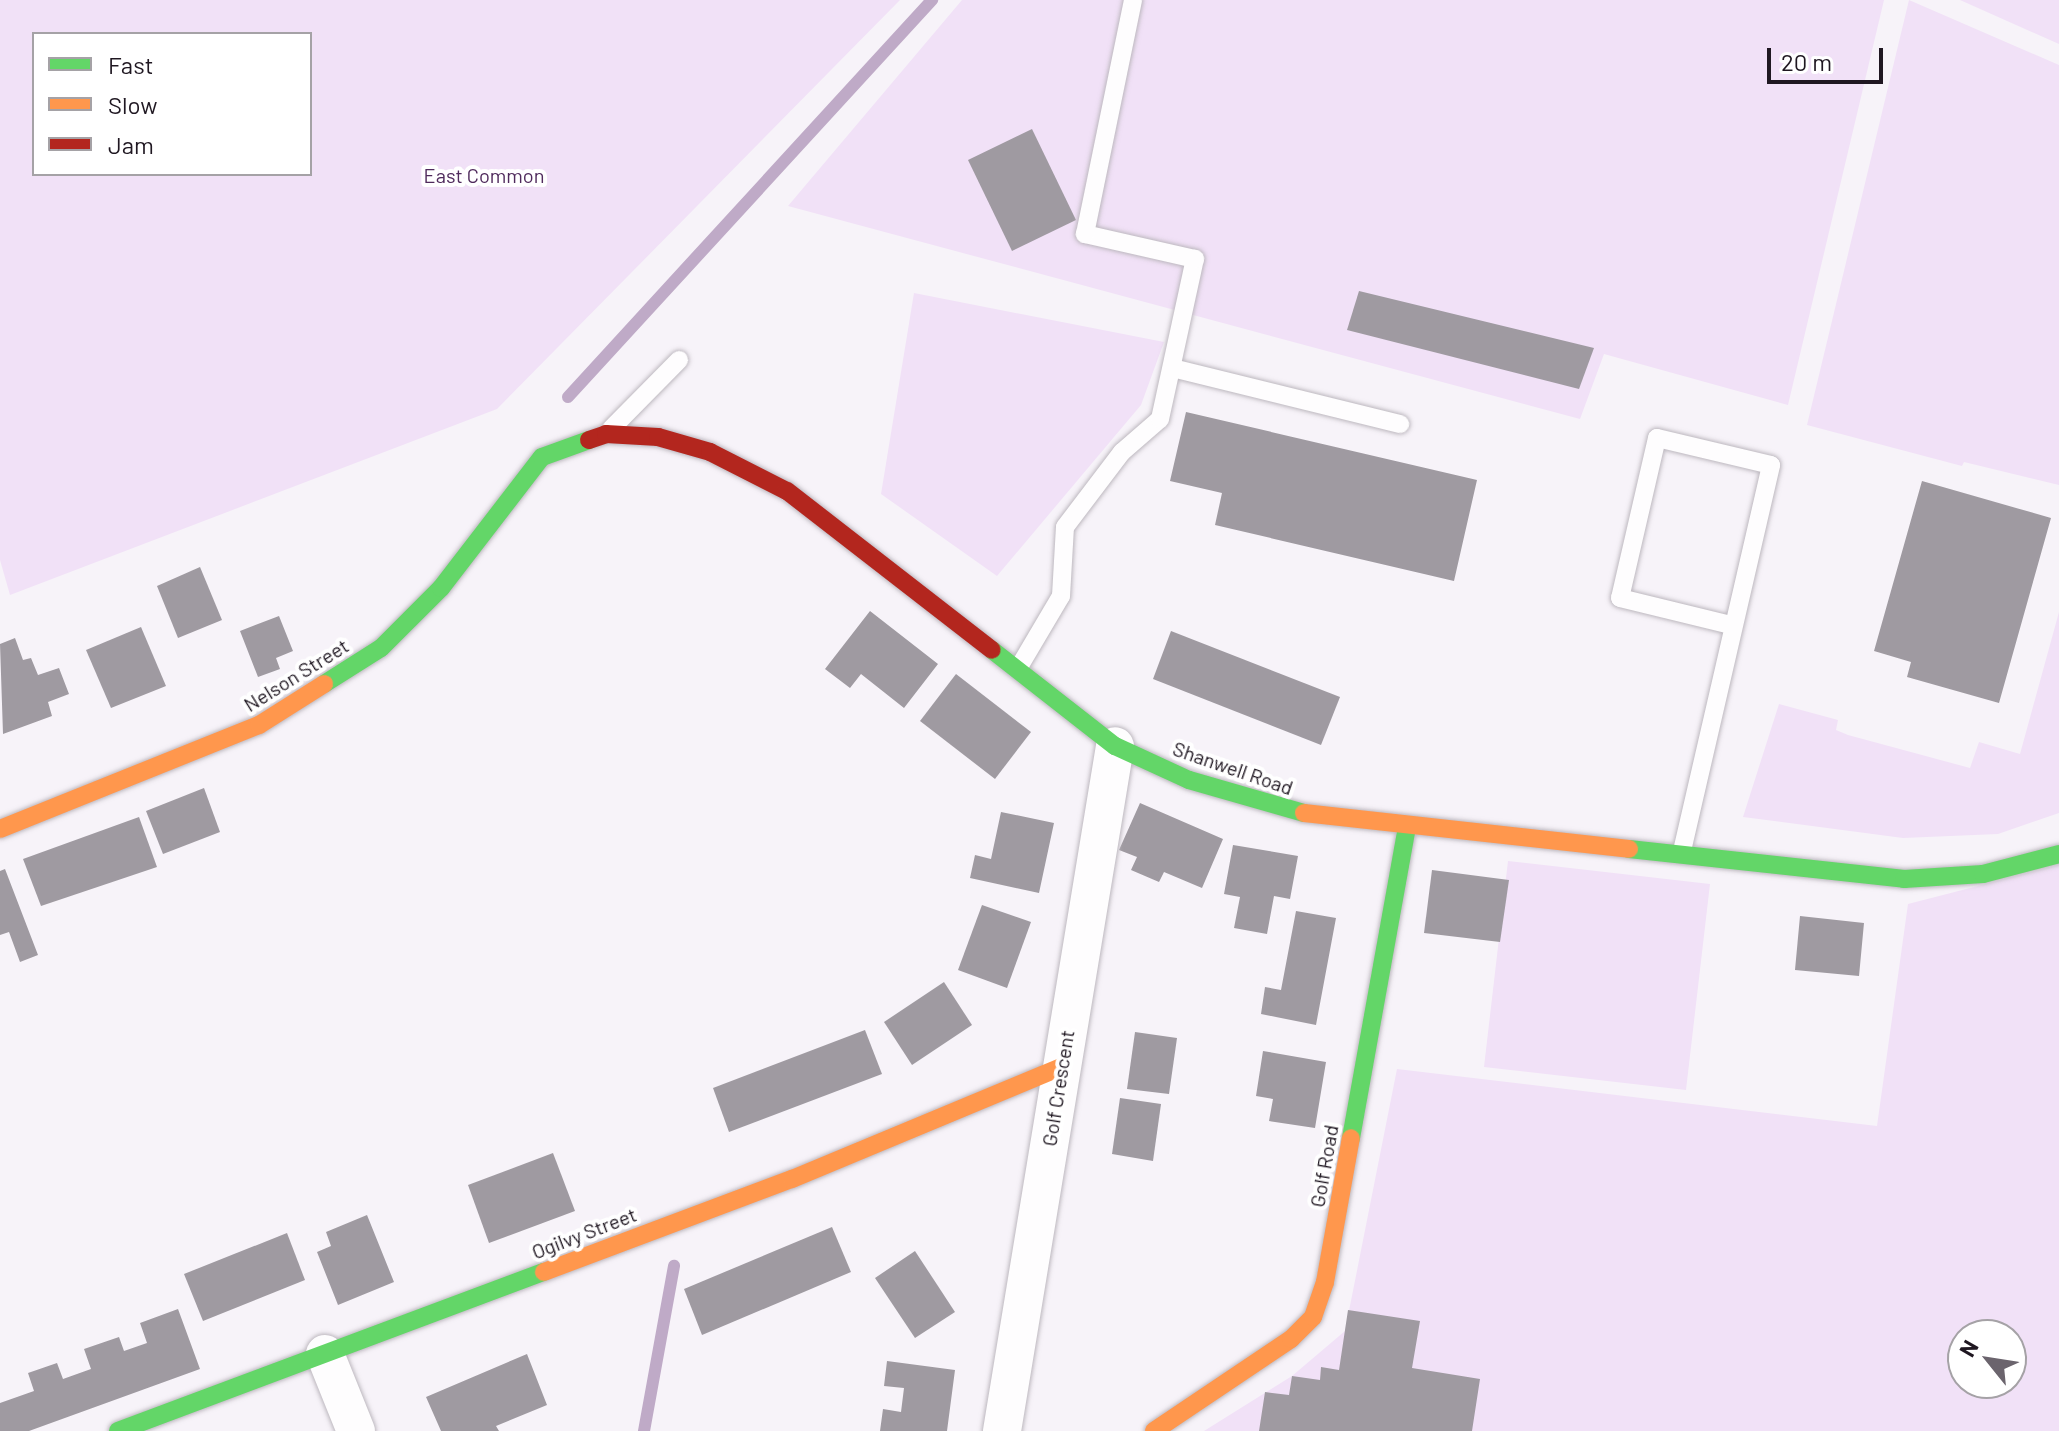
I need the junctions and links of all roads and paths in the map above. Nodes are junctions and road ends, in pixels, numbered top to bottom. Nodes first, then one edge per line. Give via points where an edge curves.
1 (1133, 0) edge
2 (679, 360) dead end
3 (1172, 368) junction
4 (1400, 424) dead end
5 (606, 434) junction
6 (542, 457) joint
7 (1731, 625) junction
8 (1019, 667) junction
9 (1115, 746) junction
10 (1407, 827) junction
11 (0, 829) edge
12 (1682, 851) junction
13 (2059, 854) edge
14 (1061, 1067) junction
15 (325, 1354) junction
16 (118, 1431) edge
17 (356, 1431) edge
18 (1002, 1431) edge
19 (1154, 1431) edge

1 - 3 lane via 1085,234 1195,259
2 - 5 lane
3 - 4 lane
3 - 8 lane via 1160,419 1122,452 1065,527 1061,596
5 - 6 street, Shanwell Road
5 - 8 street, Shanwell Road via 658,437 710,452 787,491
6 - 11 street, Nelson Street via 441,588 381,648 259,725
7 - 7 lane via 1771,465 1657,438 1620,598
7 - 12 lane via 1724,685
8 - 9 street, Shanwell Road
9 - 10 street, Shanwell Road via 1189,780 1280,810
9 - 14 street, Golf Crescent
10 - 12 street, Shanwell Road
10 - 19 street, Golf Road via 1325,1282 1313,1317 1291,1339
12 - 13 street, Shanwell Road via 1904,879 1983,874
14 - 15 street, Ogilvy Street via 792,1179
14 - 18 street, Golf Crescent
15 - 16 street, Ogilvy Street
15 - 17 street

